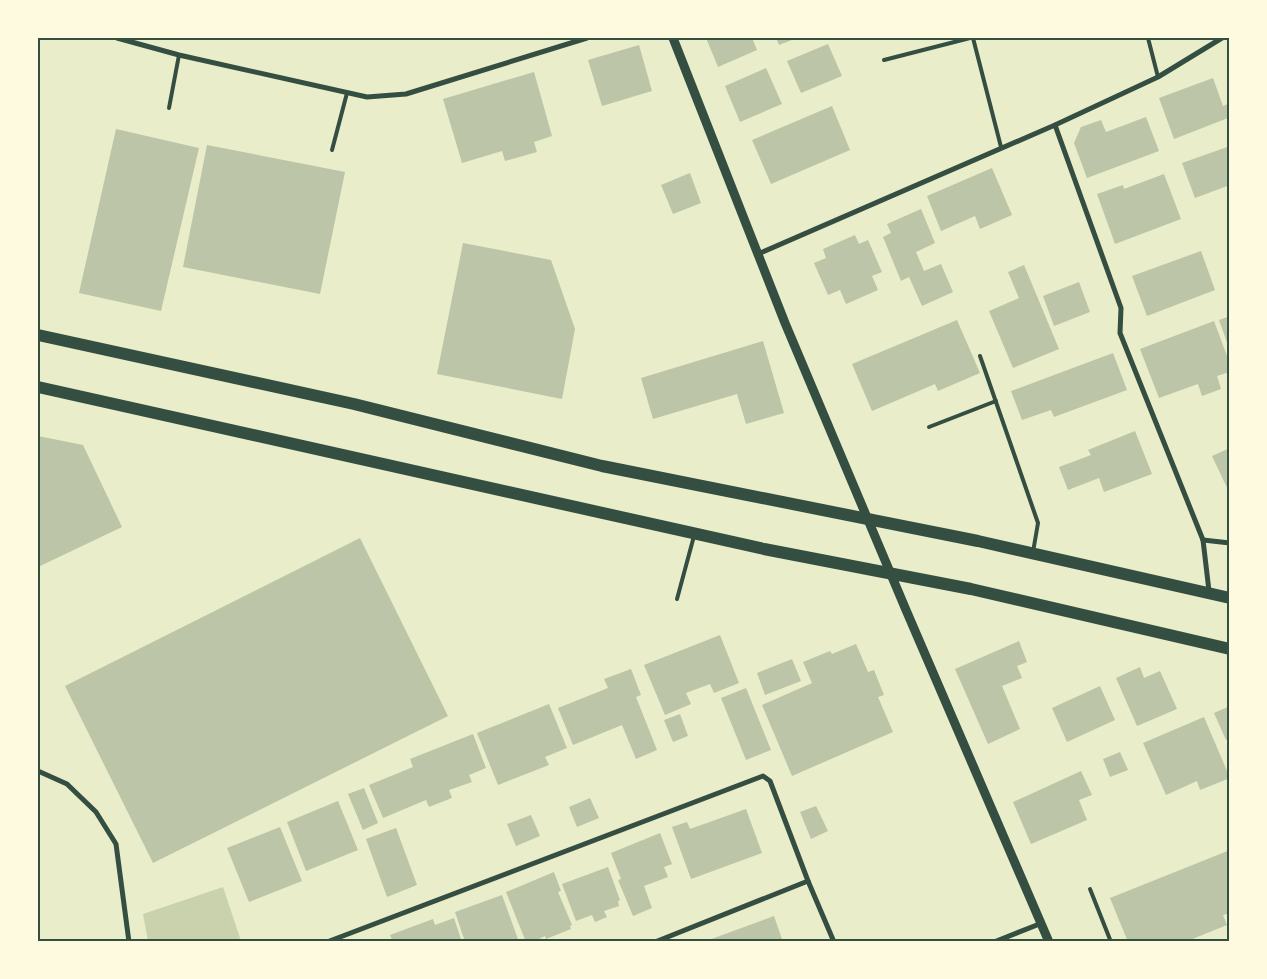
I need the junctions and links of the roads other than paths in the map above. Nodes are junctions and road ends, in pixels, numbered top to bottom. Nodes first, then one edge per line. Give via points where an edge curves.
1 (117, 38) edge
2 (587, 38) edge
3 (674, 38) edge
4 (972, 38) edge
5 (1148, 38) edge
6 (1222, 38) edge
7 (180, 55) junction
8 (884, 60) dead end
9 (1158, 77) junction
10 (346, 93) junction
11 (169, 108) dead end
12 (1055, 125) junction
13 (1001, 147) junction
14 (332, 150) dead end
15 (758, 254) junction
16 (38, 335) edge
17 (980, 356) dead end
18 (38, 386) edge
19 (996, 401) junction
20 (929, 427) dead end
21 (868, 519) junction
22 (695, 533) junction
23 (1204, 540) junction
24 (1230, 543) edge
25 (1032, 554) junction
26 (890, 572) junction
27 (1209, 594) junction
28 (1230, 598) edge
29 (677, 599) dead end
30 (1230, 649) edge
31 (38, 771) edge
32 (808, 881) junction
33 (1090, 889) dead end
34 (1042, 923) junction
35 (130, 942) edge
36 (327, 942) edge
37 (655, 942) edge
38 (834, 942) edge
39 (994, 942) edge
40 (1050, 942) edge
41 (1111, 942) edge

1 - 7 street
2 - 10 street via 406,94 368,98
3 - 15 street
4 - 8 lane
4 - 13 lane
5 - 9 lane
6 - 9 street
7 - 10 street
7 - 11 lane
9 - 12 street
10 - 14 lane
12 - 13 street
12 - 23 street via 1121,308 1120,333
13 - 15 street
15 - 21 street
16 - 21 main road via 354,404 602,466
17 - 19 lane
18 - 22 main road
19 - 20 lane
19 - 25 lane via 1038,523
21 - 25 main road
21 - 26 street
22 - 26 main road
22 - 29 lane
23 - 24 street
23 - 27 street
25 - 27 main road
26 - 30 main road
26 - 34 street
27 - 28 main road
31 - 35 street via 67,784 96,812 116,844
32 - 36 street via 770,781 763,776
32 - 37 street
32 - 38 street
33 - 41 lane
34 - 39 street
34 - 40 street

